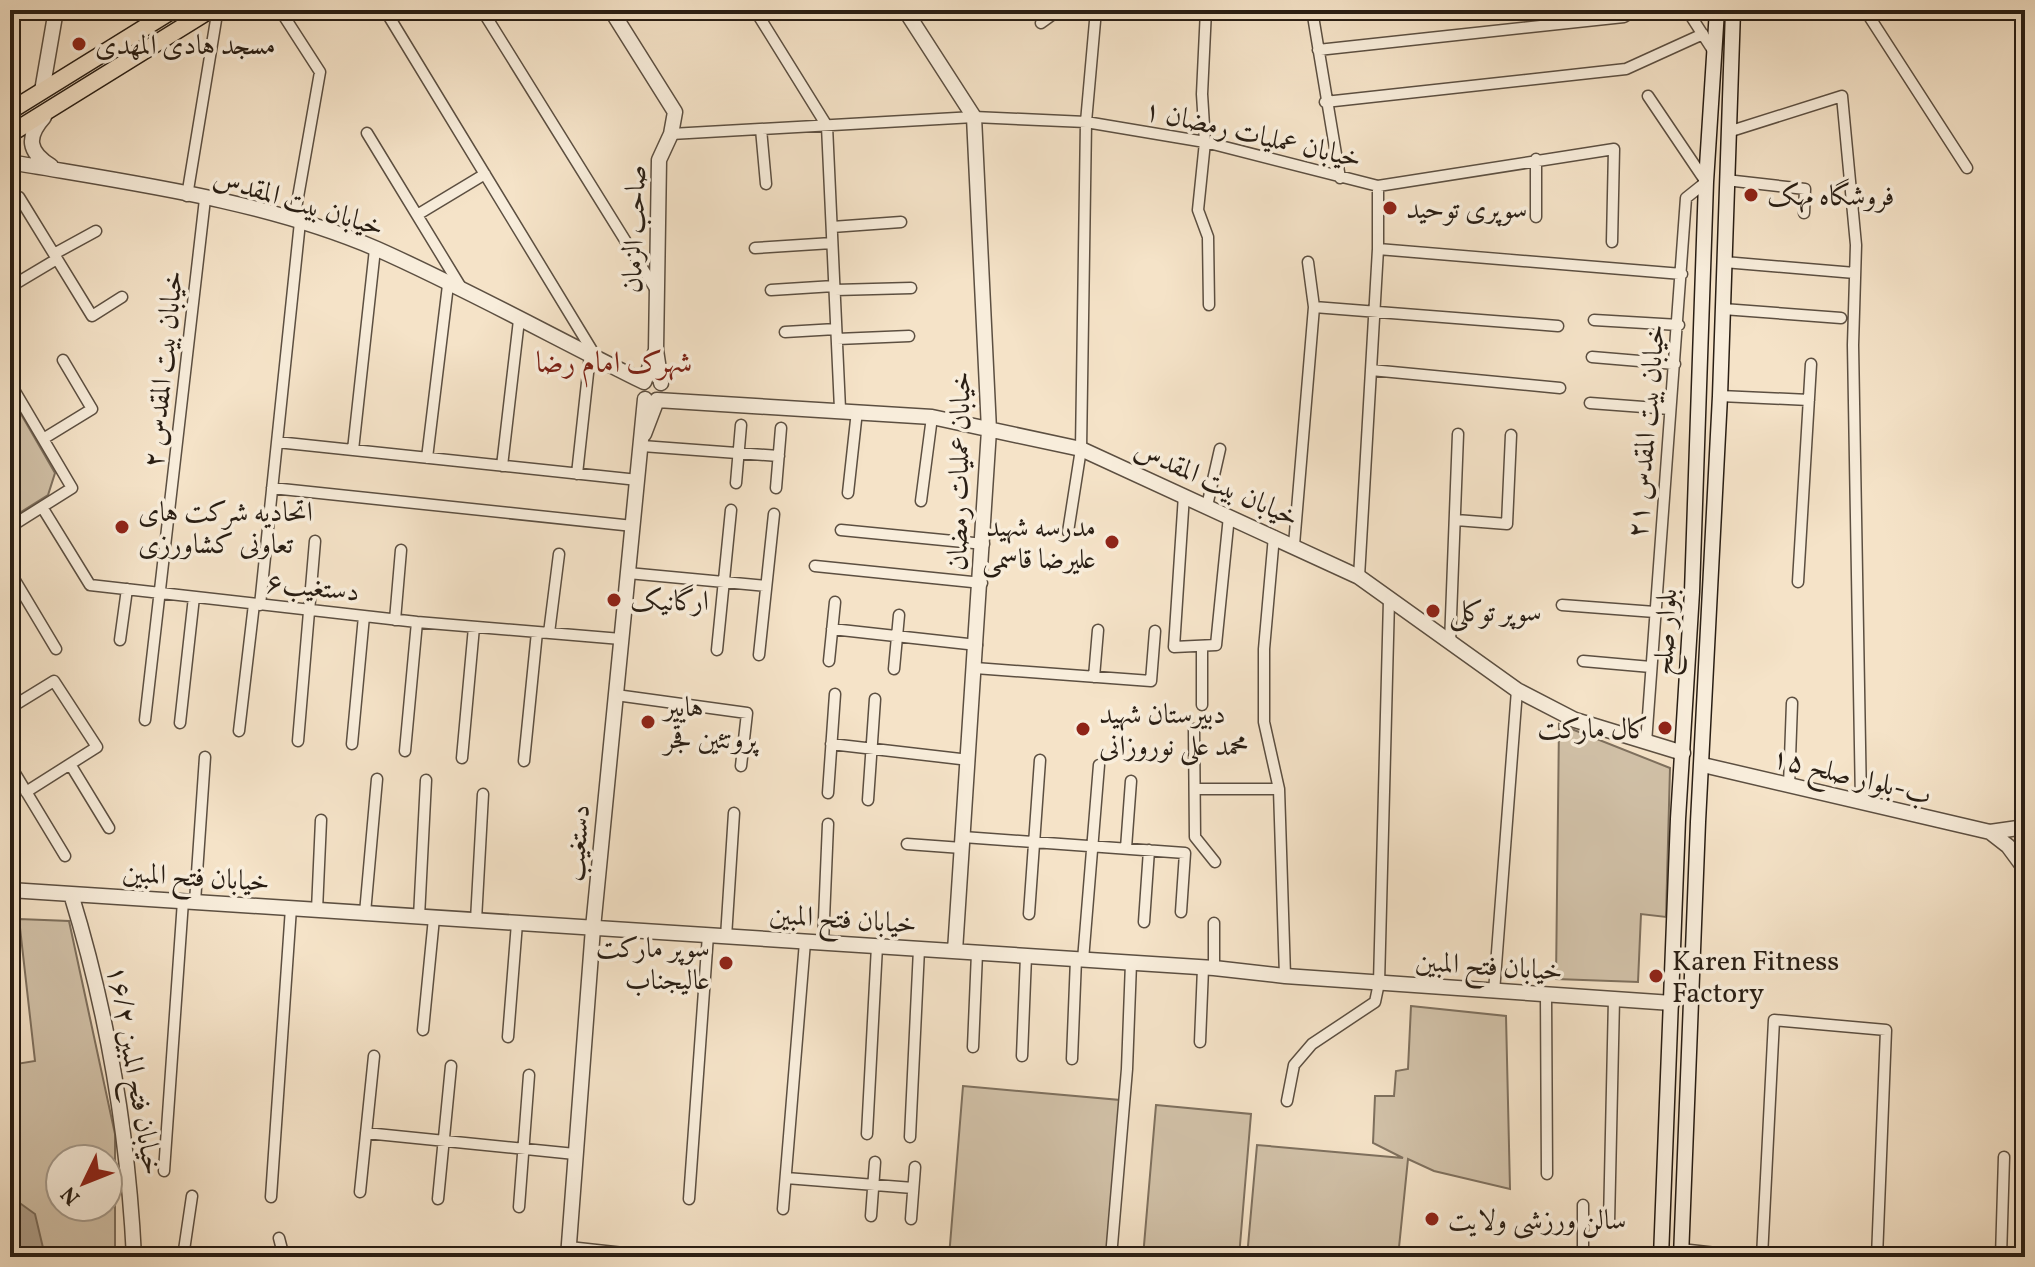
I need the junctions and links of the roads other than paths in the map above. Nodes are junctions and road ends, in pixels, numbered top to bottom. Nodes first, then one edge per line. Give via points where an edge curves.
1 (56, 10) edge
2 (173, 10) edge
3 (210, 10) edge
4 (280, 10) edge
5 (385, 10) edge
6 (482, 10) edge
7 (611, 10) edge
8 (755, 10) edge
9 (905, 10) edge
10 (1059, 10) edge
11 (1096, 10) edge
12 (1206, 10) edge
13 (1312, 10) edge
14 (1636, 10) edge
15 (1687, 10) edge
16 (1717, 10) edge
17 (1733, 10) edge
18 (1865, 10) edge
19 (1041, 23) dead end
20 (1703, 34) junction
21 (1318, 50) junction
22 (103, 53) junction
23 (1715, 54) junction
24 (114, 69) junction
25 (42, 91) junction
26 (1648, 96) dead end
27 (1325, 102) junction
28 (52, 109) junction
29 (10, 111) edge
30 (974, 117) junction
31 (1086, 122) junction
32 (827, 126) junction
33 (761, 129) junction
34 (1728, 132) junction
35 (367, 133) dead end
36 (10, 134) edge
37 (671, 134) junction
38 (1205, 142) junction
39 (1536, 159) junction
40 (10, 162) edge
41 (1967, 168) dead end
42 (59, 170) junction
43 (485, 174) junction
44 (1340, 178) junction
45 (1726, 180) junction
46 (1706, 182) junction
47 (766, 184) dead end
48 (1378, 186) junction
49 (187, 196) junction
50 (19, 197) dead end
51 (205, 199) junction
52 (1804, 213) dead end
53 (417, 215) junction
54 (1536, 217) dead end
55 (297, 221) junction
56 (901, 222) dead end
57 (832, 227) junction
58 (96, 231) dead end
59 (1612, 242) dead end
60 (832, 243) junction
61 (755, 248) dead end
62 (375, 249) junction
63 (1378, 249) junction
64 (56, 257) junction
65 (1308, 262) dead end
66 (1724, 262) junction
67 (1855, 273) junction
68 (1682, 274) junction
69 (448, 285) junction
70 (10, 287) edge
71 (834, 288) junction
72 (911, 288) dead end
73 (656, 290) junction
74 (771, 290) dead end
75 (464, 293) junction
76 (122, 297) dead end
77 (1209, 305) dead end
78 (1314, 307) junction
79 (1723, 309) junction
80 (1373, 312) junction
81 (1841, 318) dead end
82 (519, 320) junction
83 (1594, 320) dead end
84 (1679, 325) junction
85 (1558, 326) dead end
86 (785, 332) dead end
87 (837, 334) junction
88 (909, 336) dead end
89 (656, 350) joint
90 (594, 357) junction
91 (1592, 357) dead end
92 (63, 360) dead end
93 (1675, 364) junction
94 (1811, 364) dead end
95 (1371, 370) junction
96 (10, 383) edge
97 (1560, 388) dead end
98 (652, 391) junction
99 (1720, 396) junction
100 (1809, 400) junction
101 (1590, 403) dead end
102 (840, 409) junction
103 (1670, 409) junction
104 (857, 411) junction
105 (932, 417) junction
106 (741, 425) dead end
107 (781, 428) dead end
108 (989, 430) junction
109 (1458, 434) dead end
110 (1511, 435) dead end
111 (43, 439) junction
112 (643, 440) junction
113 (277, 442) junction
114 (1081, 449) junction
115 (1220, 449) dead end
116 (353, 450) junction
117 (738, 453) junction
118 (779, 456) junction
119 (427, 458) junction
120 (502, 466) junction
121 (577, 474) junction
122 (638, 480) junction
123 (736, 483) dead end
124 (272, 488) junction
125 (776, 488) dead end
126 (848, 493) dead end
127 (1184, 495) junction
128 (921, 501) dead end
129 (1207, 506) junction
130 (42, 507) junction
131 (731, 510) dead end
132 (774, 514) dead end
133 (1229, 516) junction
134 (1456, 520) junction
135 (633, 526) junction
136 (10, 527) edge
137 (841, 530) dead end
138 (1068, 532) dead end
139 (1274, 536) junction
140 (315, 541) dead end
141 (984, 544) junction
142 (1294, 545) junction
143 (401, 550) dead end
144 (559, 554) dead end
145 (815, 566) dead end
146 (10, 572) edge
147 (628, 573) junction
148 (1359, 577) junction
149 (724, 582) junction
150 (1798, 582) dead end
151 (982, 583) junction
152 (766, 586) junction
153 (127, 589) junction
154 (1692, 592) junction
155 (161, 593) junction
156 (1712, 593) junction
157 (194, 597) junction
158 (1389, 600) junction
159 (835, 602) dead end
160 (257, 604) junction
161 (1562, 605) dead end
162 (308, 610) junction
163 (1655, 612) junction
164 (899, 615) dead end
165 (364, 616) junction
166 (395, 620) junction
167 (417, 622) junction
168 (474, 627) junction
169 (832, 629) junction
170 (1098, 630) dead end
171 (1155, 631) dead end
172 (543, 633) junction
173 (897, 636) junction
174 (621, 639) junction
175 (120, 640) dead end
176 (1450, 643) junction
177 (977, 645) junction
178 (1202, 646) junction
179 (56, 649) dead end
180 (717, 650) dead end
181 (759, 655) dead end
182 (829, 661) dead end
183 (1583, 661) dead end
184 (1651, 667) junction
185 (975, 668) junction
186 (894, 669) dead end
187 (1094, 677) junction
188 (1517, 690) junction
189 (835, 694) dead end
190 (616, 695) junction
191 (875, 699) dead end
192 (1792, 703) dead end
193 (1202, 705) dead end
194 (10, 708) edge
195 (145, 720) dead end
196 (180, 723) dead end
197 (1194, 729) dead end
198 (239, 731) dead end
199 (298, 741) dead end
200 (1646, 743) junction
201 (352, 744) dead end
202 (831, 744) junction
203 (871, 749) junction
204 (405, 751) dead end
205 (1683, 753) junction
206 (205, 757) dead end
207 (462, 758) dead end
208 (969, 760) junction
209 (1040, 760) dead end
210 (524, 761) dead end
211 (70, 764) junction
212 (10, 765) edge
213 (1099, 765) dead end
214 (1703, 765) junction
215 (741, 766) dead end
216 (377, 779) dead end
217 (426, 780) dead end
218 (1131, 781) dead end
219 (1789, 786) junction
220 (1195, 789) junction
221 (1279, 789) junction
222 (26, 792) junction
223 (828, 793) dead end
224 (483, 794) dead end
225 (868, 800) dead end
226 (1861, 803) junction
227 (734, 813) dead end
228 (321, 820) dead end
229 (828, 824) dead end
230 (2025, 827) edge
231 (109, 828) dead end
232 (1990, 832) junction
233 (963, 842) junction
234 (1034, 842) junction
235 (907, 844) dead end
236 (1092, 846) junction
237 (1126, 848) junction
238 (1149, 850) junction
239 (65, 856) dead end
240 (1215, 862) dead end
241 (2025, 869) edge
242 (10, 890) edge
243 (71, 894) junction
244 (189, 902) junction
245 (291, 908) junction
246 (317, 910) junction
247 (1181, 912) dead end
248 (365, 913) junction
249 (1029, 914) dead end
250 (427, 917) junction
251 (476, 920) junction
252 (1144, 922) dead end
253 (517, 923) junction
254 (1214, 923) dead end
255 (593, 928) junction
256 (708, 935) junction
257 (726, 937) junction
258 (805, 942) junction
259 (823, 943) junction
260 (877, 946) junction
261 (919, 949) junction
262 (955, 951) junction
263 (977, 953) junction
264 (1026, 956) junction
265 (1080, 960) junction
266 (1131, 963) junction
267 (1209, 968) junction
268 (1285, 976) junction
269 (1379, 983) junction
270 (1494, 992) junction
271 (1546, 995) junction
272 (1614, 999) junction
273 (1672, 1003) junction
274 (423, 1030) dead end
275 (508, 1037) dead end
276 (1200, 1042) dead end
277 (973, 1047) dead end
278 (374, 1056) dead end
279 (1022, 1056) dead end
280 (1072, 1059) dead end
281 (451, 1066) dead end
282 (529, 1075) dead end
283 (1668, 1098) junction
284 (1688, 1099) junction
285 (1287, 1101) dead end
286 (366, 1133) junction
287 (867, 1134) dead end
288 (910, 1137) dead end
289 (444, 1141) junction
290 (523, 1149) junction
291 (575, 1154) junction
292 (2004, 1157) dead end
293 (875, 1162) dead end
294 (915, 1167) dead end
295 (164, 1171) dead end
296 (1547, 1174) dead end
297 (786, 1178) junction
298 (873, 1185) junction
299 (913, 1188) junction
300 (360, 1192) dead end
301 (192, 1196) dead end
302 (271, 1197) dead end
303 (438, 1199) dead end
304 (689, 1199) dead end
305 (1583, 1205) dead end
306 (519, 1207) dead end
307 (783, 1209) dead end
308 (871, 1216) dead end
309 (911, 1219) dead end
310 (1609, 1223) dead end
311 (279, 1238) dead end
312 (568, 1252) edge
313 (1681, 1253) edge
314 (134, 1257) edge
315 (183, 1257) edge
316 (284, 1257) edge
317 (660, 1257) edge
318 (1111, 1257) edge
319 (1583, 1257) edge
320 (1661, 1257) edge
321 (1751, 1257) edge
322 (1762, 1257) edge
323 (1877, 1257) edge
324 (2001, 1257) edge

1 - 25 street
2 - 22 main road
3 - 24 main road
3 - 49 street via 216,20
4 - 55 street via 320,72
5 - 43 street
6 - 73 street
7 - 37 street, صاحب الزمان via 675,112
8 - 32 street
9 - 30 street
10 - 19 street
11 - 31 street
12 - 38 street
13 - 21 street
14 - 21 street via 1624,17
15 - 20 street
16 - 23 street, بلوار صلح
17 - 34 street, بلوار صلح
18 - 41 street
20 - 23 street
20 - 27 street via 1626,69
21 - 27 street
22 - 24 main road
22 - 25 main road
23 - 46 street, بلوار صلح
24 - 28 main road
25 - 29 main road
26 - 46 street
27 - 44 street
28 - 36 main road
28 - 42 street via 32,131 30,143 40,159
30 - 31 street, خیابان عملیات رمضان ۱
30 - 32 street, خیابان عملیات رمضان ۱
30 - 108 street, خیابان عملیات رمضان
31 - 38 street, خیابان عملیات رمضان ۱
31 - 114 street
32 - 33 street, خیابان عملیات رمضان ۱
32 - 57 street
33 - 37 street, خیابان عملیات رمضان ۱
33 - 47 street
34 - 45 street, بلوار صلح
34 - 67 street via 1842,96
35 - 53 street
37 - 73 street, صاحب الزمان via 659,160
38 - 44 street, خیابان عملیات رمضان ۱
38 - 77 street via 1198,210 1208,237
39 - 48 street, خیابان عملیات رمضان ۱
39 - 54 street
39 - 59 street, خیابان عملیات رمضان ۱ via 1614,149
40 - 42 street, خیابان بیت المقدس
42 - 49 street, خیابان بیت المقدس
43 - 53 street
43 - 90 street
44 - 48 street, خیابان عملیات رمضان ۱
45 - 52 street via 1805,189
45 - 66 street, بلوار صلح
46 - 68 street, خیابان بیت المقدس ۲۱ via 1686,198
46 - 154 street, بلوار صلح
48 - 63 street
49 - 51 street, خیابان بیت المقدس
50 - 64 street
51 - 55 street, خیابان بیت المقدس
51 - 155 street, خیابان بیت المقدس ۲
53 - 75 street
55 - 62 street, خیابان بیت المقدس
55 - 113 street
56 - 57 street
57 - 60 street
58 - 64 street
60 - 61 street
60 - 71 street
62 - 69 street, خیابان بیت المقدس
62 - 116 street
63 - 68 street
63 - 80 street
64 - 70 street
64 - 76 street via 92,316
65 - 78 street
66 - 67 street
66 - 79 street, بلوار صلح
67 - 226 street
68 - 84 street, خیابان بیت المقدس ۲۱
69 - 75 street, خیابان بیت المقدس
69 - 119 street
71 - 72 street
71 - 74 street
71 - 87 street
73 - 89 street, صاحب الزمان
75 - 82 street, خیابان بیت المقدس
78 - 80 street
78 - 142 street
79 - 81 street
79 - 99 street, بلوار صلح
80 - 85 street
80 - 95 street
82 - 90 street, خیابان بیت المقدس
82 - 120 street
83 - 84 street
84 - 93 street, خیابان بیت المقدس ۲۱
86 - 87 street
87 - 88 street
87 - 102 street
89 - 98 street, دستغیب
90 - 98 street, خیابان بیت المقدس
90 - 121 street
91 - 93 street
92 - 111 street via 92,409
93 - 103 street, خیابان بیت المقدس ۲۱
94 - 100 street
95 - 97 street
95 - 148 street
96 - 111 street
98 - 102 street, خیابان بیت المقدس via 681,401
98 - 112 street, دستغیب
99 - 100 street
99 - 156 street, بلوار صلح
100 - 150 street
101 - 103 street
102 - 104 street, خیابان بیت المقدس
103 - 163 street, خیابان بیت المقدس ۲۱
104 - 105 street, خیابان بیت المقدس
104 - 126 street
105 - 108 street, خیابان بیت المقدس
105 - 128 street
106 - 117 street
107 - 118 street
108 - 114 street, خیابان بیت المقدس
108 - 141 street, خیابان عملیات رمضان
109 - 134 street
110 - 134 street via 1507,524
111 - 130 street via 72,488
112 - 117 street
112 - 122 street, دستغیب
113 - 116 street
113 - 124 street
114 - 127 street, خیابان بیت المقدس
114 - 138 street
115 - 129 street
116 - 119 street
117 - 118 street
117 - 123 street
118 - 125 street
119 - 120 street
120 - 121 street
121 - 122 street
122 - 135 street, دستغیب
124 - 135 street
124 - 160 street
127 - 129 street, خیابان بیت المقدس
127 - 178 street via 1174,647
129 - 133 street, خیابان بیت المقدس
130 - 136 street
130 - 153 street, دستغیب۶ via 90,585
131 - 149 street
132 - 152 street
133 - 139 street, خیابان بیت المقدس
133 - 178 street via 1216,645
134 - 176 street
135 - 147 street, دستغیب
137 - 141 street
139 - 142 street, خیابان بیت المقدس
139 - 221 street via 1264,722
140 - 162 street
141 - 151 street, خیابان عملیات رمضان
142 - 148 street, خیابان بیت المقدس
143 - 166 street
144 - 172 street
145 - 151 street
146 - 179 street
147 - 149 street
147 - 174 street, دستغیب
148 - 158 street, خیابان بیت المقدس
149 - 152 street
149 - 180 street
151 - 177 street, خیابان عملیات رمضان
152 - 181 street
153 - 155 street, دستغیب۶
153 - 175 street
154 - 156 street
154 - 205 street, بلوار صلح
155 - 157 street, دستغیب۶
155 - 195 street, خیابان بیت المقدس ۲
156 - 214 street, بلوار صلح
157 - 160 street, دستغیب۶
157 - 196 street
158 - 176 street, خیابان بیت المقدس
158 - 269 street
159 - 169 street
160 - 162 street, دستغیب۶
160 - 198 street
161 - 163 street
162 - 165 street, دستغیب۶
162 - 199 street
163 - 184 street, خیابان بیت المقدس ۲۱
164 - 173 street
165 - 166 street, دستغیب۶
165 - 201 street
166 - 167 street, دستغیب۶
167 - 168 street, دستغیب۶
167 - 204 street
168 - 172 street, دستغیب۶
168 - 207 street
169 - 173 street
169 - 182 street
170 - 187 street
171 - 187 street via 1151,681
172 - 174 street, دستغیب۶
172 - 210 street
173 - 177 street
173 - 186 street
174 - 190 street, دستغیب
176 - 188 street, خیابان بیت المقدس
177 - 185 street, خیابان عملیات رمضان
178 - 193 street
183 - 184 street
184 - 200 street, خیابان بیت المقدس ۲۱
185 - 187 street
185 - 208 street, خیابان عملیات رمضان
188 - 200 street, خیابان بیت المقدس via 1575,720
188 - 270 street
189 - 202 street
190 - 215 street via 747,713
190 - 255 street, دستغیب
191 - 203 street
192 - 219 street
194 - 211 street via 54,681 97,747
197 - 220 street
200 - 205 street, خیابان بیت المقدس
202 - 203 street
202 - 223 street
203 - 208 street
203 - 225 street
205 - 273 street, بلوار صلح
206 - 244 street
208 - 233 street, خیابان عملیات رمضان
209 - 234 street
211 - 222 street
211 - 231 street
212 - 222 street
213 - 236 street
214 - 219 street, ۱۵ ب-بلوار صلح
214 - 284 street, بلوار صلح
216 - 248 street
217 - 250 street
218 - 237 street
219 - 226 street, ۱۵ ب-بلوار صلح
220 - 221 street
220 - 240 street via 1195,837
221 - 268 street
222 - 239 street
224 - 251 street
226 - 232 street, ۱۵ ب-بلوار صلح
227 - 257 street
228 - 246 street
229 - 259 street
230 - 232 street
232 - 241 street
233 - 234 street
233 - 235 street
233 - 262 street, خیابان عملیات رمضان
234 - 236 street
234 - 249 street
236 - 237 street
236 - 265 street
237 - 238 street
238 - 247 street via 1185,853
238 - 252 street
242 - 243 street, خیابان فتح المبین
243 - 244 street, خیابان فتح المبین
243 - 314 street, خیابان فتح المبین ۱۶/۲ via 96,976 130,1181
244 - 245 street, خیابان فتح المبین
244 - 295 street
245 - 246 street, خیابان فتح المبین
245 - 302 street
246 - 248 street, خیابان فتح المبین
248 - 250 street, خیابان فتح المبین
250 - 251 street, خیابان فتح المبین
250 - 274 street
251 - 253 street, خیابان فتح المبین
253 - 255 street, خیابان فتح المبین
253 - 275 street
254 - 267 street
255 - 256 street, خیابان فتح المبین
255 - 291 street, دستغیب
256 - 257 street, خیابان فتح المبین
256 - 304 street
257 - 258 street, خیابان فتح المبین
258 - 259 street, خیابان فتح المبین
258 - 297 street
259 - 260 street, خیابان فتح المبین
260 - 261 street, خیابان فتح المبین
260 - 287 street
261 - 262 street, خیابان فتح المبین
261 - 288 street
262 - 263 street, خیابان فتح المبین
263 - 264 street, خیابان فتح المبین
263 - 277 street
264 - 265 street, خیابان فتح المبین
264 - 279 street
265 - 266 street, خیابان فتح المبین
265 - 280 street
266 - 267 street, خیابان فتح المبین
266 - 318 street
267 - 268 street, خیابان فتح المبین
267 - 276 street
268 - 269 street, خیابان فتح المبین
269 - 270 street, خیابان فتح المبین
269 - 285 street via 1375,1002 1312,1044 1294,1065
270 - 271 street, خیابان فتح المبین
271 - 272 street, خیابان فتح المبین
271 - 296 street
272 - 273 street, خیابان فتح المبین
272 - 310 street
273 - 283 street, بلوار صلح
278 - 286 street
281 - 289 street
282 - 290 street
283 - 284 street
283 - 320 street, بلوار صلح
284 - 313 street, بلوار صلح
286 - 289 street
286 - 300 street
289 - 290 street
289 - 303 street
290 - 291 street
290 - 306 street
291 - 312 street, دستغیب
292 - 324 street
293 - 298 street
294 - 299 street
297 - 298 street
297 - 307 street
298 - 299 street
298 - 308 street
299 - 309 street
301 - 315 street
305 - 319 street
311 - 316 street
312 - 317 street
313 - 321 street
322 - 323 street via 1774,1020 1886,1030

